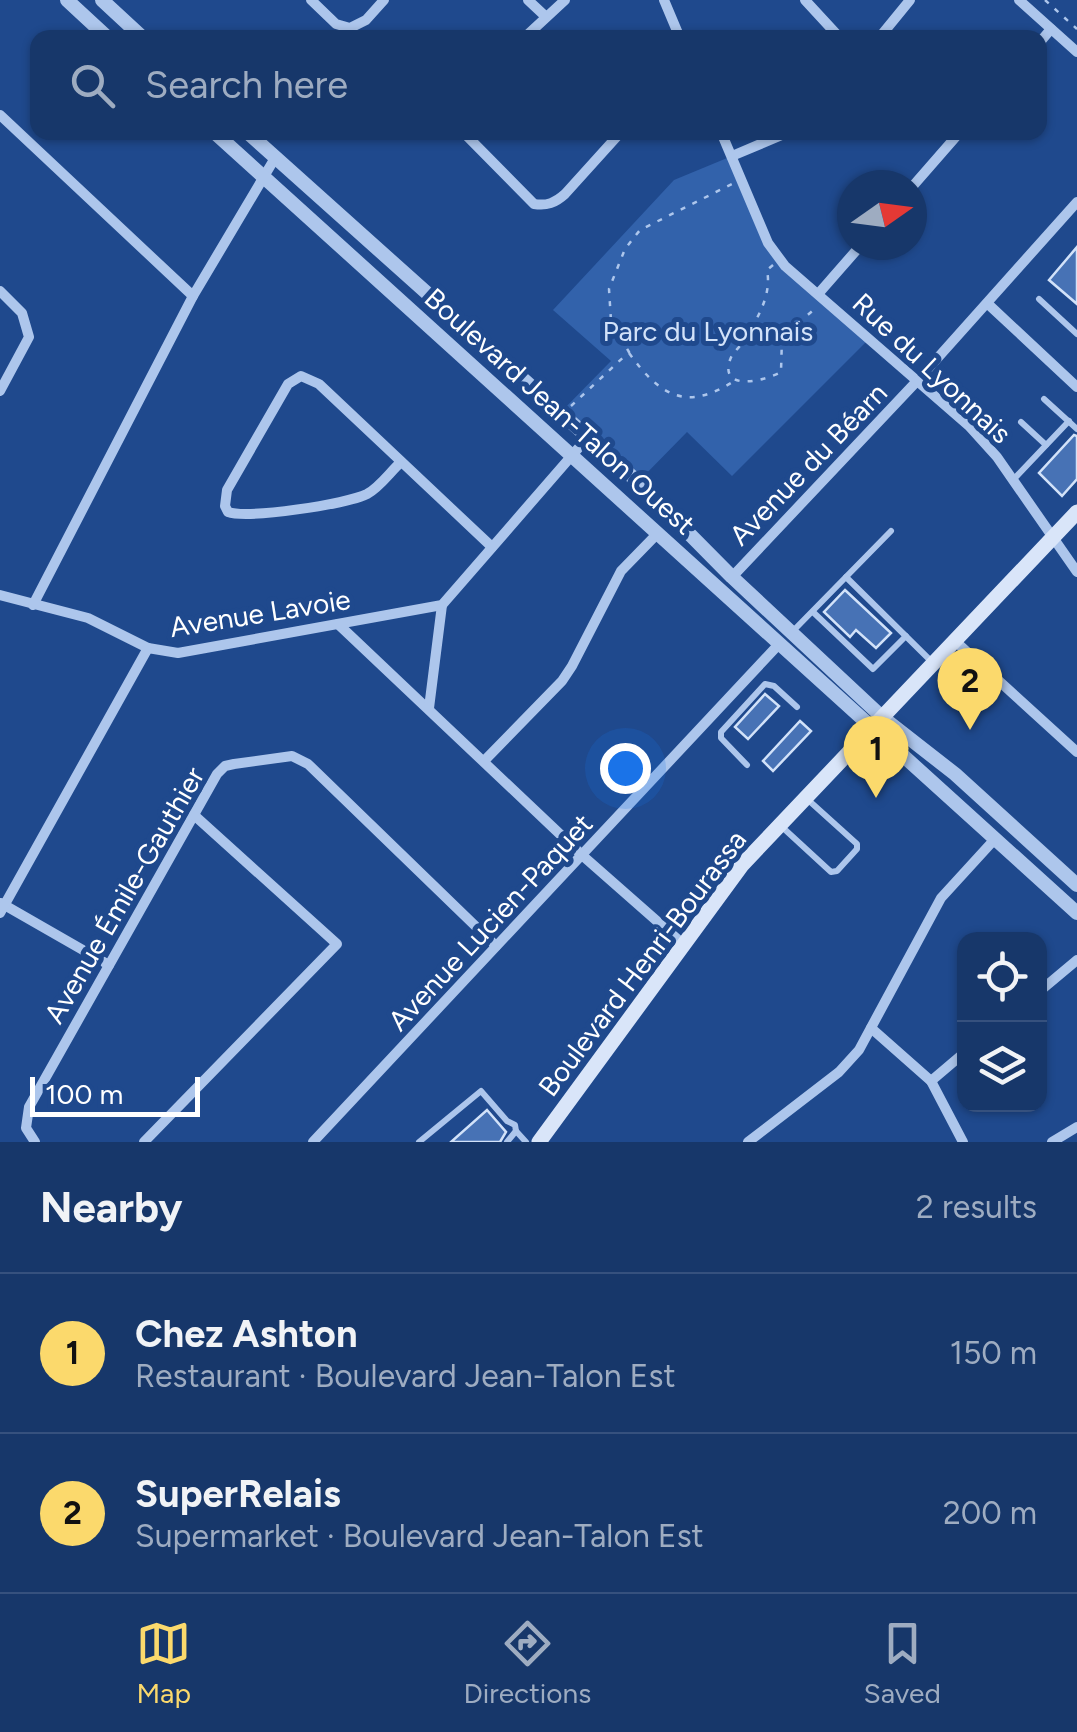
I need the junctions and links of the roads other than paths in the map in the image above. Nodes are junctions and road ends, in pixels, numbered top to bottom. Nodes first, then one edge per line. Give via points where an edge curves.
1 (67, 0) edge
2 (102, 0) edge
3 (311, 0) edge
4 (384, 0) edge
5 (528, 0) edge
6 (565, 0) edge
7 (664, 0) edge
8 (805, 0) edge
9 (910, 0) edge
10 (1020, 0) edge
11 (544, 16) junction
12 (1051, 29) junction
13 (99, 30) edge
14 (134, 30) edge
15 (531, 30) edge
16 (677, 30) edge
17 (833, 30) edge
18 (886, 30) edge
19 (1047, 34) edge
20 (1077, 52) edge
21 (0, 115) edge
22 (223, 140) edge
23 (256, 140) edge
24 (471, 140) edge
25 (614, 140) edge
26 (725, 140) edge
27 (771, 140) edge
28 (953, 140) edge
29 (732, 156) junction
30 (275, 158) junction
31 (927, 170) edge
32 (264, 178) junction
33 (1077, 202) edge
34 (850, 260) edge
35 (0, 291) edge
36 (194, 296) junction
37 (822, 296) junction
38 (1039, 299) dead end
39 (988, 304) junction
40 (1077, 334) edge
41 (917, 382) junction
42 (1077, 387) edge
43 (0, 391) edge
44 (1044, 399) dead end
45 (1021, 422) dead end
46 (1068, 422) junction
47 (1077, 429) edge
48 (588, 437) junction
49 (1046, 446) junction
50 (572, 456) junction
51 (401, 462) junction
52 (1013, 480) junction
53 (1077, 512) edge
54 (891, 531) dead end
55 (658, 533) junction
56 (1053, 537) junction
57 (492, 547) junction
58 (1077, 572) edge
59 (732, 577) junction
60 (846, 577) junction
61 (0, 596) edge
62 (33, 604) junction
63 (442, 605) junction
64 (812, 612) junction
65 (338, 624) junction
66 (792, 632) junction
67 (906, 636) junction
68 (955, 641) junction
69 (780, 643) junction
70 (148, 648) junction
71 (933, 663) junction
72 (796, 707) dead end
73 (429, 708) junction
74 (877, 722) junction
75 (1077, 752) edge
76 (486, 760) junction
77 (747, 766) dead end
78 (806, 797) junction
79 (194, 815) junction
80 (780, 825) junction
81 (994, 840) junction
82 (583, 856) junction
83 (1077, 885) edge
84 (1, 907) edge
85 (1077, 913) edge
86 (683, 944) junction
87 (496, 946) junction
88 (1077, 960) edge
89 (108, 964) junction
90 (1047, 985) edge
91 (871, 1028) junction
92 (957, 1060) edge
93 (931, 1081) junction
94 (1077, 1127) edge
95 (516, 1131) junction
96 (35, 1142) edge
97 (144, 1142) edge
98 (313, 1142) edge
99 (419, 1142) edge
100 (507, 1142) edge
101 (526, 1142) edge
102 (539, 1142) edge
103 (748, 1142) edge
104 (963, 1142) edge
105 (1052, 1142) edge

1 - 13 street
2 - 14 street
3 - 4 street via 350,28
5 - 11 street
6 - 11 street
7 - 16 street
8 - 17 street
9 - 18 street
10 - 12 street
11 - 15 street
12 - 19 street
12 - 20 street
21 - 36 street
22 - 32 street, Boulevard Jean-Talon Ouest
23 - 30 street, Boulevard Jean-Talon Ouest
24 - 25 street via 542,206 558,201
26 - 29 street, Rue du Lyonnais
27 - 29 street
28 - 31 street
29 - 37 street, Rue du Lyonnais via 768,243
30 - 32 street
30 - 48 street, Boulevard Jean-Talon Ouest
32 - 36 street
32 - 50 street, Boulevard Jean-Talon Ouest
33 - 39 street, Avenue du Béarn
34 - 37 street
35 - 43 street via 22,313 30,337
36 - 62 street
37 - 41 street, Rue du Lyonnais
38 - 40 lane
39 - 41 street, Avenue du Béarn
39 - 42 street
41 - 52 street, Rue du Lyonnais via 970,426
41 - 59 street, Avenue du Béarn
44 - 46 lane
45 - 49 lane
46 - 47 lane
46 - 49 lane
48 - 50 street
48 - 59 street, Boulevard Jean-Talon Ouest
49 - 52 lane
50 - 55 street, Boulevard Jean-Talon Ouest
50 - 57 street
51 - 51 street via 319,384 301,376 288,384 227,490 225,506 247,516 347,501 373,490
51 - 57 street
52 - 56 street, Rue du Lyonnais
53 - 56 main road, Boulevard Henri-Bourassa
54 - 60 lane
55 - 69 street, Boulevard Jean-Talon Ouest
55 - 76 street via 621,571 562,680
56 - 58 street, Rue du Lyonnais
56 - 68 main road, Boulevard Henri-Bourassa
57 - 63 street
59 - 66 street, Boulevard Jean-Talon Ouest
60 - 64 lane
60 - 67 lane
61 - 62 street
62 - 70 street via 88,618
63 - 65 street, Avenue Lavoie
63 - 73 street
64 - 66 lane
64 - 67 lane via 874,668
65 - 70 street, Avenue Lavoie via 178,653
65 - 73 street
66 - 74 street, Boulevard Jean-Talon Ouest
67 - 71 lane
68 - 71 main road, Boulevard Henri-Bourassa
68 - 75 street
69 - 74 street, Boulevard Jean-Talon Ouest
69 - 82 street, Avenue Lucien-Paquet
70 - 84 street, Avenue Lavoie
71 - 74 main road, Boulevard Henri-Bourassa
72 - 77 lane via 765,684 721,732
73 - 76 street
74 - 78 main road, Boulevard Henri-Bourassa
74 - 81 street
74 - 83 street via 955,774
76 - 82 street
78 - 80 main road, Boulevard Henri-Bourassa
78 - 80 lane via 856,844 836,871
79 - 87 street, Avenue Émile-Gauthier via 226,766 292,756
79 - 89 street, Avenue Émile-Gauthier
79 - 97 street via 337,944
80 - 86 main road, Boulevard Henri-Bourassa
81 - 85 street
81 - 91 street via 941,898
82 - 86 street
82 - 87 street, Avenue Lucien-Paquet
84 - 89 street
86 - 102 main road, Boulevard Henri-Bourassa
87 - 98 street, Avenue Lucien-Paquet
88 - 90 street
89 - 96 street, Avenue Émile-Gauthier via 30,1107 26,1128
91 - 93 street
91 - 103 street via 839,1072
92 - 93 street
93 - 104 street
94 - 105 street
95 - 99 lane via 482,1091
95 - 100 lane
95 - 101 lane

